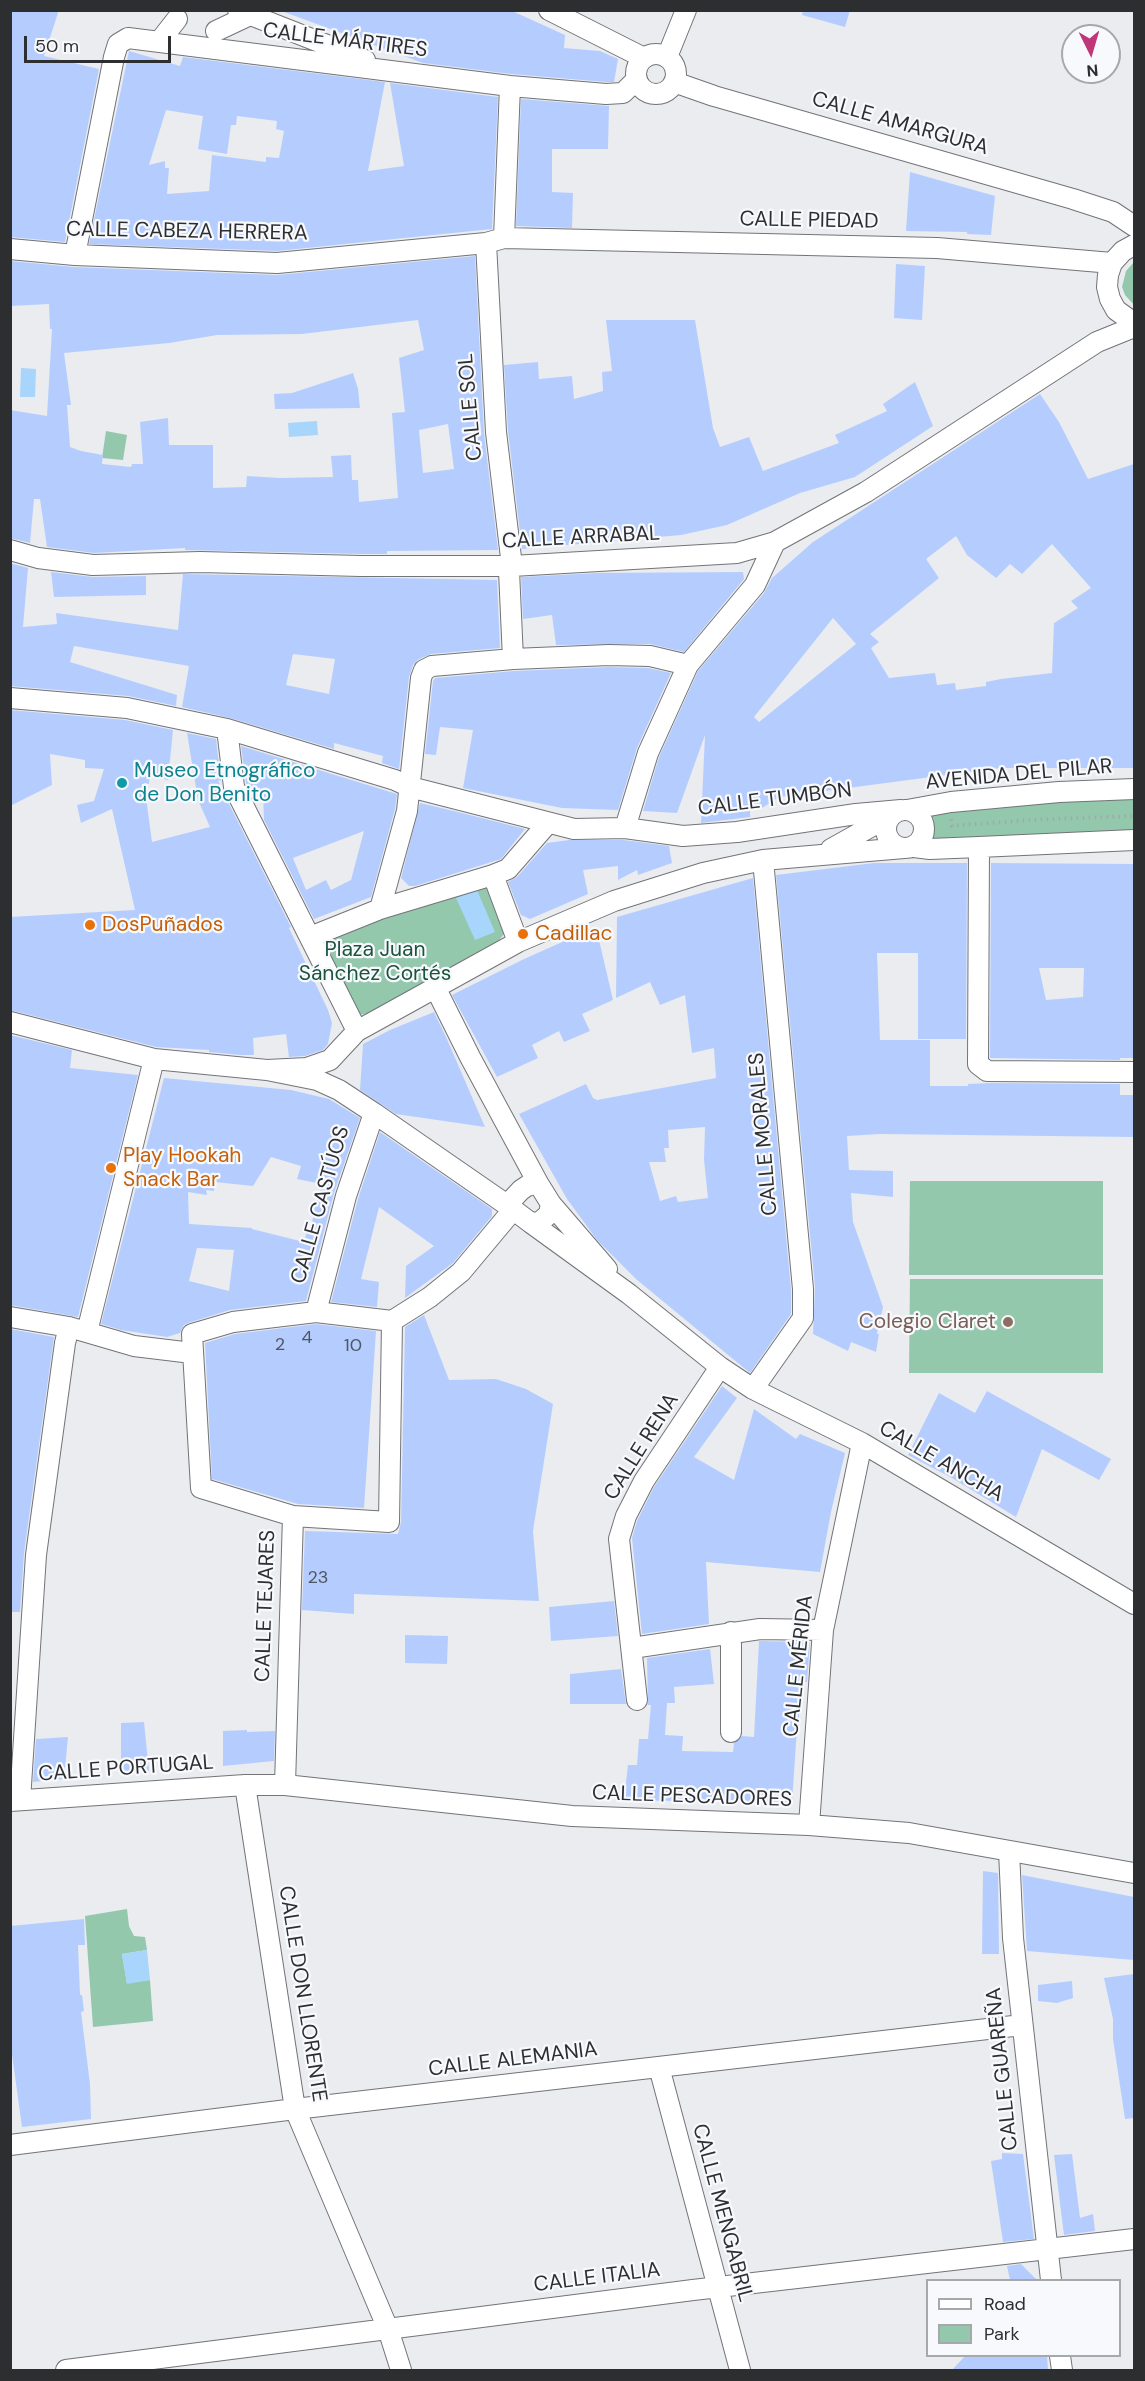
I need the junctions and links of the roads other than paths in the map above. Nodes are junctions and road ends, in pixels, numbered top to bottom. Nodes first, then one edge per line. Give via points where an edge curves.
1 (549, 10) edge
2 (686, 10) edge
3 (244, 13) edge
4 (177, 19) dead end
5 (216, 31) dead end
6 (159, 42) junction
7 (667, 57) junction
8 (644, 58) junction
9 (387, 69) junction
10 (637, 79) junction
11 (675, 82) junction
12 (510, 86) junction
13 (1113, 212) junction
14 (1134, 226) edge
15 (495, 241) junction
16 (10, 249) edge
17 (1123, 253) edge
18 (75, 255) junction
19 (1116, 310) junction
20 (1134, 323) edge
21 (1134, 327) edge
22 (1097, 342) junction
23 (775, 542) junction
24 (10, 550) edge
25 (512, 566) junction
26 (513, 659) junction
27 (688, 665) junction
28 (10, 698) edge
29 (227, 729) junction
30 (410, 786) junction
31 (1134, 789) edge
32 (900, 812) junction
33 (548, 823) junction
34 (625, 828) junction
35 (1134, 840) edge
36 (979, 847) junction
37 (909, 848) junction
38 (820, 855) junction
39 (763, 860) junction
40 (493, 875) junction
41 (380, 909) junction
42 (310, 938) junction
43 (518, 942) junction
44 (435, 987) junction
45 (10, 1022) edge
46 (357, 1031) junction
47 (154, 1059) junction
48 (330, 1060) junction
49 (267, 1070) junction
50 (1134, 1072) edge
51 (339, 1090) junction
52 (374, 1113) junction
53 (538, 1183) junction
54 (551, 1203) junction
55 (510, 1208) junction
56 (531, 1223) junction
57 (628, 1294) junction
58 (316, 1312) junction
59 (10, 1317) edge
60 (392, 1320) junction
61 (78, 1330) junction
62 (192, 1353) junction
63 (720, 1367) junction
64 (753, 1389) junction
65 (862, 1443) junction
66 (293, 1516) junction
67 (1134, 1604) edge
68 (823, 1630) junction
69 (731, 1632) junction
70 (632, 1648) junction
71 (637, 1700) dead end
72 (731, 1732) dead end
73 (245, 1785) junction
74 (285, 1785) junction
75 (15, 1801) edge
76 (809, 1825) junction
77 (1009, 1851) junction
78 (1134, 1873) edge
79 (1022, 2025) junction
80 (659, 2067) junction
81 (295, 2109) junction
82 (10, 2145) edge
83 (1134, 2239) edge
84 (1048, 2251) junction
85 (1052, 2279) edge
86 (717, 2288) junction
87 (388, 2329) junction
88 (66, 2370) edge
89 (401, 2370) edge
90 (740, 2370) edge

1 - 8 street
2 - 7 street
3 - 5 street
3 - 9 street
4 - 6 street
6 - 9 street, CALLE MÁRTIRES
6 - 18 street, CALLE MÁRTIRES via 128,38 118,44
7 - 8 street via 655,54
7 - 11 street via 676,68
8 - 10 street via 637,68
9 - 12 street, CALLE MÁRTIRES
10 - 11 street via 642,88 654,93 666,91
10 - 12 street, CALLE MÁRTIRES via 623,93 606,94
11 - 13 street, CALLE AMARGURA
12 - 15 street, CALLE SOL
13 - 14 street, CALLE AMARGURA
13 - 17 street via 1124,233
15 - 17 street, CALLE PIEDAD
15 - 18 street, CALLE CABEZA HERRERA via 277,263
15 - 25 street, CALLE SOL via 490,345
16 - 18 street, CALLE CABEZA HERRERA
17 - 19 street via 1108,275 1107,287
19 - 20 street
19 - 22 street, CALLE ARRABAL via 1111,326
21 - 22 street, CALLE ARRABAL
22 - 23 street, CALLE ARRABAL via 866,492
23 - 25 street, CALLE ARRABAL via 737,553
23 - 27 street via 755,585
24 - 25 street, CALLE ARRABAL via 93,565 200,562
25 - 26 street, CALLE SOL via 509,571
26 - 27 street via 650,656
26 - 30 street via 424,670
27 - 34 street via 648,753
28 - 29 street, CALLE TUMBÓN via 127,708
29 - 30 street, CALLE TUMBÓN
29 - 42 street via 234,787
30 - 33 street, CALLE TUMBÓN
30 - 41 street via 407,811
31 - 32 street, AVENIDA DEL PILAR via 951,802
32 - 34 street, CALLE TUMBÓN via 856,813 737,832 683,836
32 - 37 street via 886,827 888,838
32 - 37 street via 918,815 924,826 923,837
32 - 38 street, AVENIDA DEL PILAR
33 - 34 street, CALLE TUMBÓN via 574,829
33 - 40 street via 508,869
35 - 36 street, AVENIDA DEL PILAR
36 - 37 street, AVENIDA DEL PILAR
36 - 50 street via 978,1064 987,1071
37 - 38 street, AVENIDA DEL PILAR
38 - 39 street, AVENIDA DEL PILAR
39 - 43 street, AVENIDA DEL PILAR via 703,873 614,901
39 - 64 street, CALLE MORALES via 803,1289 802,1318
40 - 41 street
40 - 43 street
41 - 42 street
42 - 46 street
43 - 44 street, AVENIDA DEL PILAR
44 - 46 street, AVENIDA DEL PILAR
44 - 53 street
45 - 47 street
46 - 48 street, AVENIDA DEL PILAR
47 - 49 street
47 - 61 street
48 - 49 street via 308,1068
48 - 51 street
49 - 51 street via 317,1080
51 - 52 street
52 - 55 street
52 - 58 street, CALLE CASTÚOS via 346,1196
53 - 54 street
53 - 55 street via 521,1190
54 - 56 street via 549,1214
54 - 57 street
55 - 56 street
55 - 60 street via 461,1272
56 - 57 street
57 - 63 street, CALLE ANCHA
58 - 60 street
58 - 62 street via 241,1320 192,1334
59 - 61 street
60 - 66 street via 389,1522
61 - 62 street via 134,1346
61 - 75 street via 65,1342 36,1555
62 - 66 street, CALLE TEJARES via 201,1488
63 - 64 street, CALLE ANCHA
63 - 70 street, CALLE RENA via 644,1481 626,1516 619,1539
64 - 65 street, CALLE ANCHA
65 - 67 street, CALLE ANCHA
65 - 68 street, CALLE MÉRIDA
66 - 74 street, CALLE TEJARES
68 - 69 street
68 - 76 street, CALLE MÉRIDA
69 - 70 street
69 - 72 street
70 - 71 street, CALLE RENA
73 - 74 street, CALLE PESCADORES
73 - 75 street, CALLE PORTUGAL
73 - 81 street, CALLE DON LLORENTE
74 - 76 street, CALLE PESCADORES via 572,1816
76 - 77 street, CALLE PESCADORES via 909,1833
77 - 78 street, CALLE PESCADORES
77 - 79 street, CALLE GUAREÑA
79 - 80 street, CALLE ALEMANIA
79 - 84 street, CALLE GUAREÑA
80 - 81 street, CALLE ALEMANIA
80 - 86 street, CALLE MENGABRIL
81 - 82 street, CALLE ALEMANIA
81 - 87 street, CALLE DON LLORENTE
83 - 84 street, CALLE ITALIA
84 - 85 street, CALLE GUAREÑA
84 - 86 street, CALLE ITALIA
86 - 87 street, CALLE ITALIA
86 - 90 street, CALLE MENGABRIL
87 - 88 street, CALLE ITALIA
87 - 89 street, CALLE DON LLORENTE

